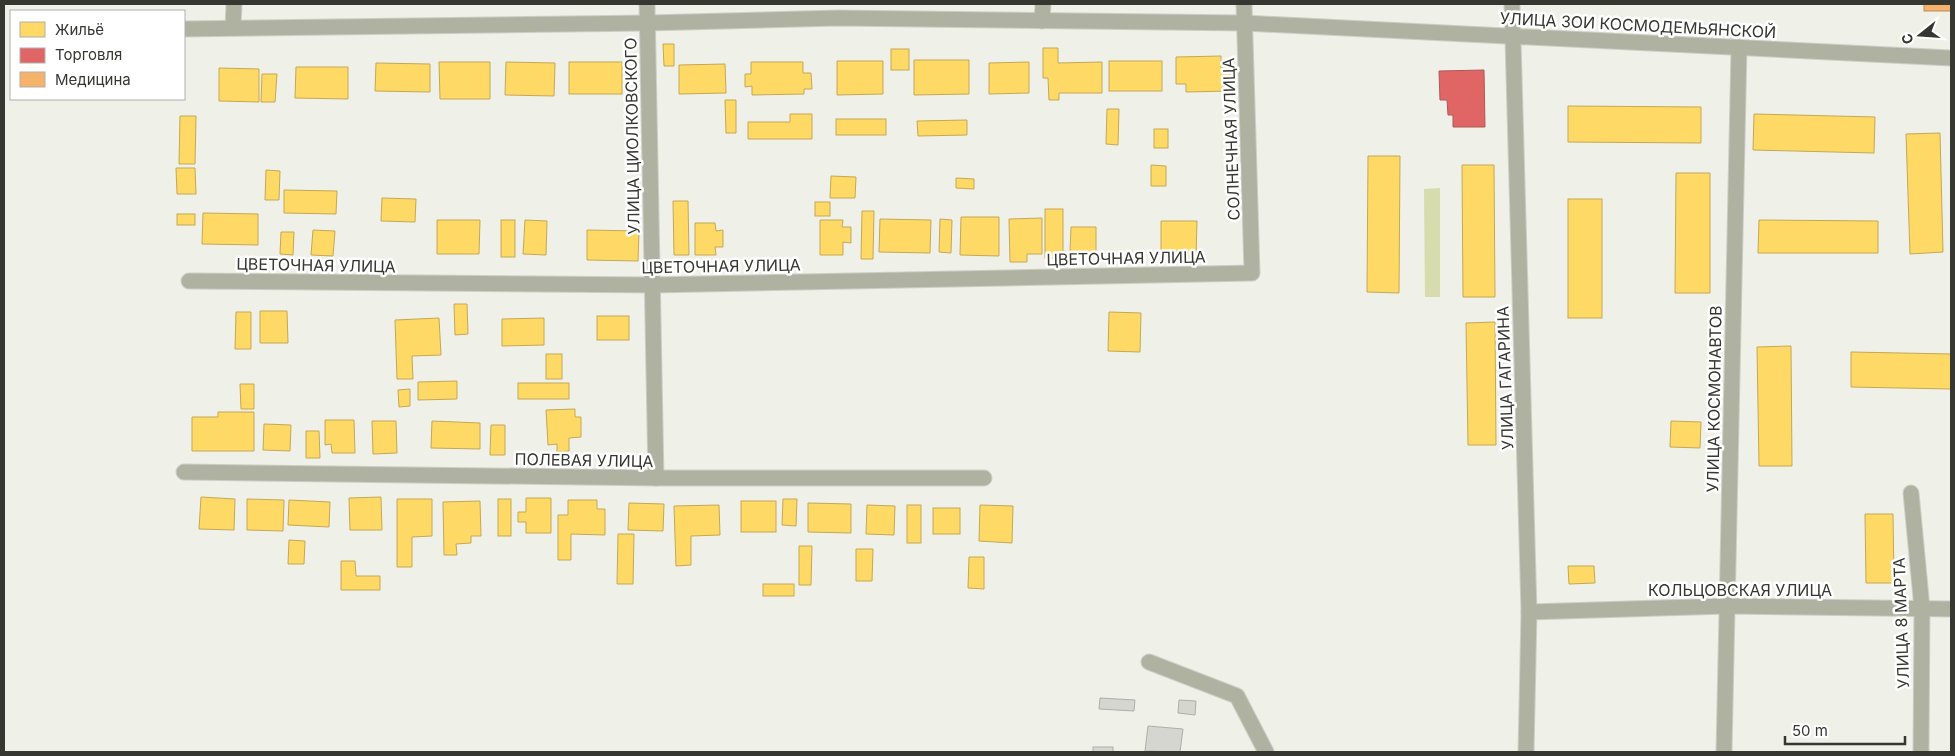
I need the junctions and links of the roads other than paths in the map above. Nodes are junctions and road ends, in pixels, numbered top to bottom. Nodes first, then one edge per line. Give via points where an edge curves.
1 (234, 4) edge
2 (647, 4) edge
3 (1042, 4) edge
4 (1244, 4) edge
5 (1512, 4) edge
6 (838, 11) edge
7 (1042, 21) junction
8 (1244, 22) junction
9 (647, 23) junction
10 (233, 27) junction
11 (185, 29) edge
12 (1513, 37) junction
13 (1739, 47) junction
14 (1951, 58) edge
15 (1252, 273) joint
16 (189, 281) dead end
17 (653, 285) junction
18 (184, 472) dead end
19 (656, 478) junction
20 (984, 478) dead end
21 (1911, 493) dead end
22 (1727, 606) junction
23 (1922, 608) junction
24 (1951, 608) edge
25 (1529, 612) junction
26 (1149, 662) dead end
27 (1266, 752) edge
28 (1526, 752) edge
29 (1724, 752) edge
30 (1921, 752) edge

1 - 10 street
2 - 9 street, УЛИЦА ЦИОЛКОВСКОГО
3 - 7 street
4 - 8 street, СОЛНЕЧНАЯ УЛИЦА
5 - 12 street, УЛИЦА ГАГАРИНА
6 - 7 street, УЛИЦА ЗОИ КОСМОДЕМЬЯНСКОЙ
6 - 9 street, УЛИЦА ЗОИ КОСМОДЕМЬЯНСКОЙ
7 - 8 street, УЛИЦА ЗОИ КОСМОДЕМЬЯНСКОЙ
8 - 12 street, УЛИЦА ЗОИ КОСМОДЕМЬЯНСКОЙ
8 - 15 street, СОЛНЕЧНАЯ УЛИЦА
9 - 10 street, УЛИЦА ЗОИ КОСМОДЕМЬЯНСКОЙ
9 - 17 street, УЛИЦА ЦИОЛКОВСКОГО
10 - 11 street, УЛИЦА ЗОИ КОСМОДЕМЬЯНСКОЙ
12 - 13 street, УЛИЦА ЗОИ КОСМОДЕМЬЯНСКОЙ
12 - 25 street, УЛИЦА ГАГАРИНА
13 - 14 street, УЛИЦА ЗОИ КОСМОДЕМЬЯНСКОЙ
13 - 22 street, УЛИЦА КОСМОНАВТОВ
15 - 17 street, ЦВЕТОЧНАЯ УЛИЦА
16 - 17 street, ЦВЕТОЧНАЯ УЛИЦА
17 - 19 street, УЛИЦА ЦИОЛКОВСКОГО
18 - 19 street, ПОЛЕВАЯ УЛИЦА
19 - 20 street, ПОЛЕВАЯ УЛИЦА
21 - 23 street, УЛИЦА 8 МАРТА
22 - 23 street, КОЛЬЦОВСКАЯ УЛИЦА
22 - 25 street, КОЛЬЦОВСКАЯ УЛИЦА
22 - 29 street, УЛИЦА КОСМОНАВТОВ
23 - 24 street, КОЛЬЦОВСКАЯ УЛИЦА
23 - 30 street, УЛИЦА 8 МАРТА
25 - 28 street, УЛИЦА ГАГАРИНА
26 - 27 street via 1236,696

